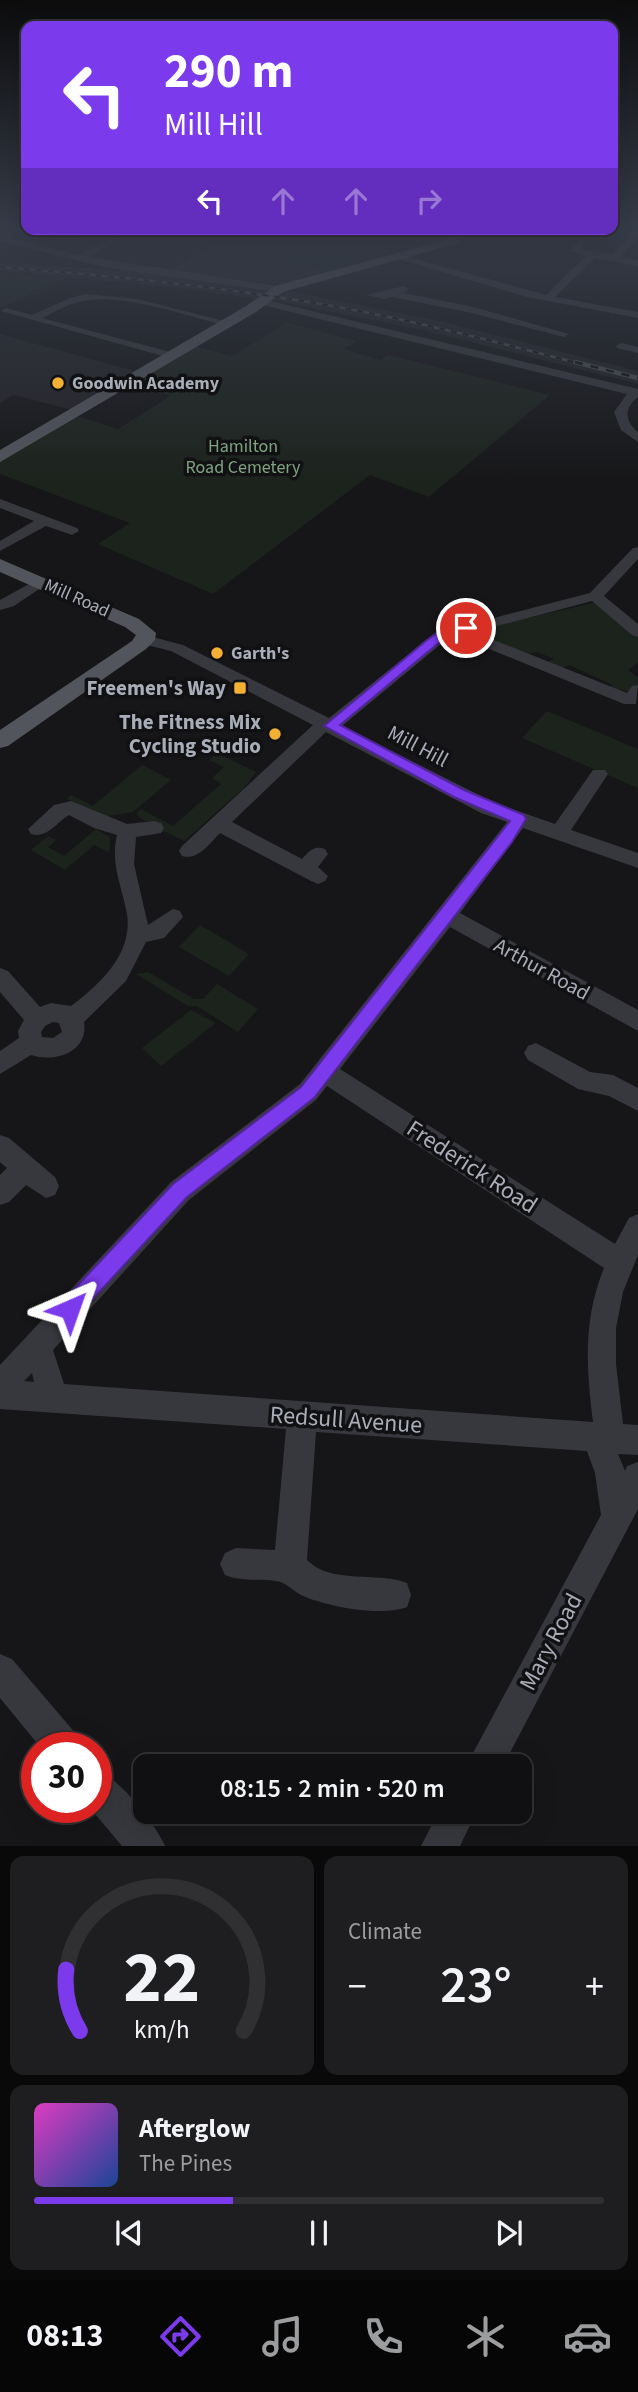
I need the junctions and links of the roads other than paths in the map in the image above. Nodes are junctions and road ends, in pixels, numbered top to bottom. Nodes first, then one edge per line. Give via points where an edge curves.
1 (16, 313) edge
2 (44, 313) edge
3 (185, 313) edge
4 (243, 313) edge
5 (308, 313) edge
6 (483, 313) edge
7 (486, 314) joint
8 (35, 317) junction
9 (227, 323) junction
10 (576, 324) dead end
11 (621, 346) dead end
12 (638, 350) edge
13 (170, 355) junction
14 (637, 392) edge
15 (638, 438) edge
16 (0, 457) edge
17 (0, 503) edge
18 (44, 521) junction
19 (72, 531) dead end
20 (0, 547) edge
21 (638, 551) edge
22 (0, 565) edge
23 (40, 582) junction
24 (595, 596) junction
25 (0, 605) edge
26 (469, 627) junction
27 (638, 632) edge
28 (145, 640) junction
29 (635, 698) edge
30 (328, 724) junction
31 (3, 736) edge
32 (599, 774) dead end
33 (519, 819) junction
34 (219, 824) junction
35 (154, 828) dead end
36 (38, 829) dead end
37 (127, 831) junction
38 (561, 832) junction
39 (189, 851) dead end
40 (318, 853) dead end
41 (638, 861) edge
42 (447, 916) junction
43 (173, 917) dead end
44 (137, 935) junction
45 (0, 977) edge
46 (37, 1018) junction
47 (71, 1019) junction
48 (638, 1021) edge
49 (31, 1042) junction
50 (536, 1053) dead end
51 (0, 1063) edge
52 (324, 1071) junction
53 (638, 1100) edge
54 (0, 1146) edge
55 (25, 1168) junction
56 (46, 1186) dead end
57 (0, 1193) edge
58 (638, 1227) edge
59 (620, 1263) junction
60 (37, 1345) junction
61 (0, 1386) edge
62 (0, 1394) edge
63 (54, 1398) junction
64 (302, 1416) junction
65 (615, 1438) edge
66 (638, 1477) edge
67 (617, 1518) junction
68 (236, 1564) dead end
69 (290, 1567) junction
70 (395, 1595) dead end
71 (0, 1671) edge
72 (51, 1732) edge
73 (490, 1754) edge
74 (112, 1806) edge
75 (452, 1824) edge
76 (146, 1846) edge
77 (440, 1846) edge

1 - 8 street
2 - 8 street
3 - 9 street
4 - 9 main road
5 - 14 street
6 - 7 street
7 - 10 street via 562,336
8 - 13 street
9 - 13 main road
11 - 12 street
13 - 16 main road
14 - 15 street via 620,412 625,426
17 - 18 street
18 - 19 street
18 - 20 street
21 - 24 street
22 - 23 main road, Mill Road
23 - 25 street
23 - 28 main road, Mill Road via 132,623 146,634
24 - 26 street
24 - 27 street
26 - 29 street via 488,643
26 - 30 street via 432,643
28 - 30 street, Mill Hill via 177,648
28 - 31 main road
30 - 33 street, Mill Hill via 459,794
30 - 34 street
32 - 38 street
33 - 38 street, Mill Hill
33 - 42 street
34 - 39 street
34 - 40 street via 311,872
35 - 37 street
36 - 37 street via 61,810 71,808
37 - 44 street via 122,852 138,918
38 - 41 street, Mill Hill
42 - 48 street, Arthur Road
42 - 52 street
43 - 44 street via 158,932
44 - 47 street via 109,985
45 - 46 street
46 - 47 street via 59,1012
46 - 49 street via 29,1031
47 - 49 street via 74,1031 59,1048 44,1050
49 - 51 street
50 - 53 street via 586,1082 614,1086
52 - 59 street, Frederick Road
52 - 60 street via 308,1092 180,1191
54 - 55 street
55 - 56 street
55 - 57 street
58 - 59 street
59 - 65 street via 608,1292 601,1355
60 - 61 street
60 - 63 street
62 - 63 street, Redsull Avenue
63 - 64 street, Redsull Avenue
64 - 65 street, Redsull Avenue
64 - 69 street
65 - 67 street via 610,1473
66 - 67 street, Mary Road
67 - 73 street, Mary Road
68 - 69 street
69 - 70 street via 298,1578 314,1585
71 - 72 street
74 - 76 street
75 - 77 street

